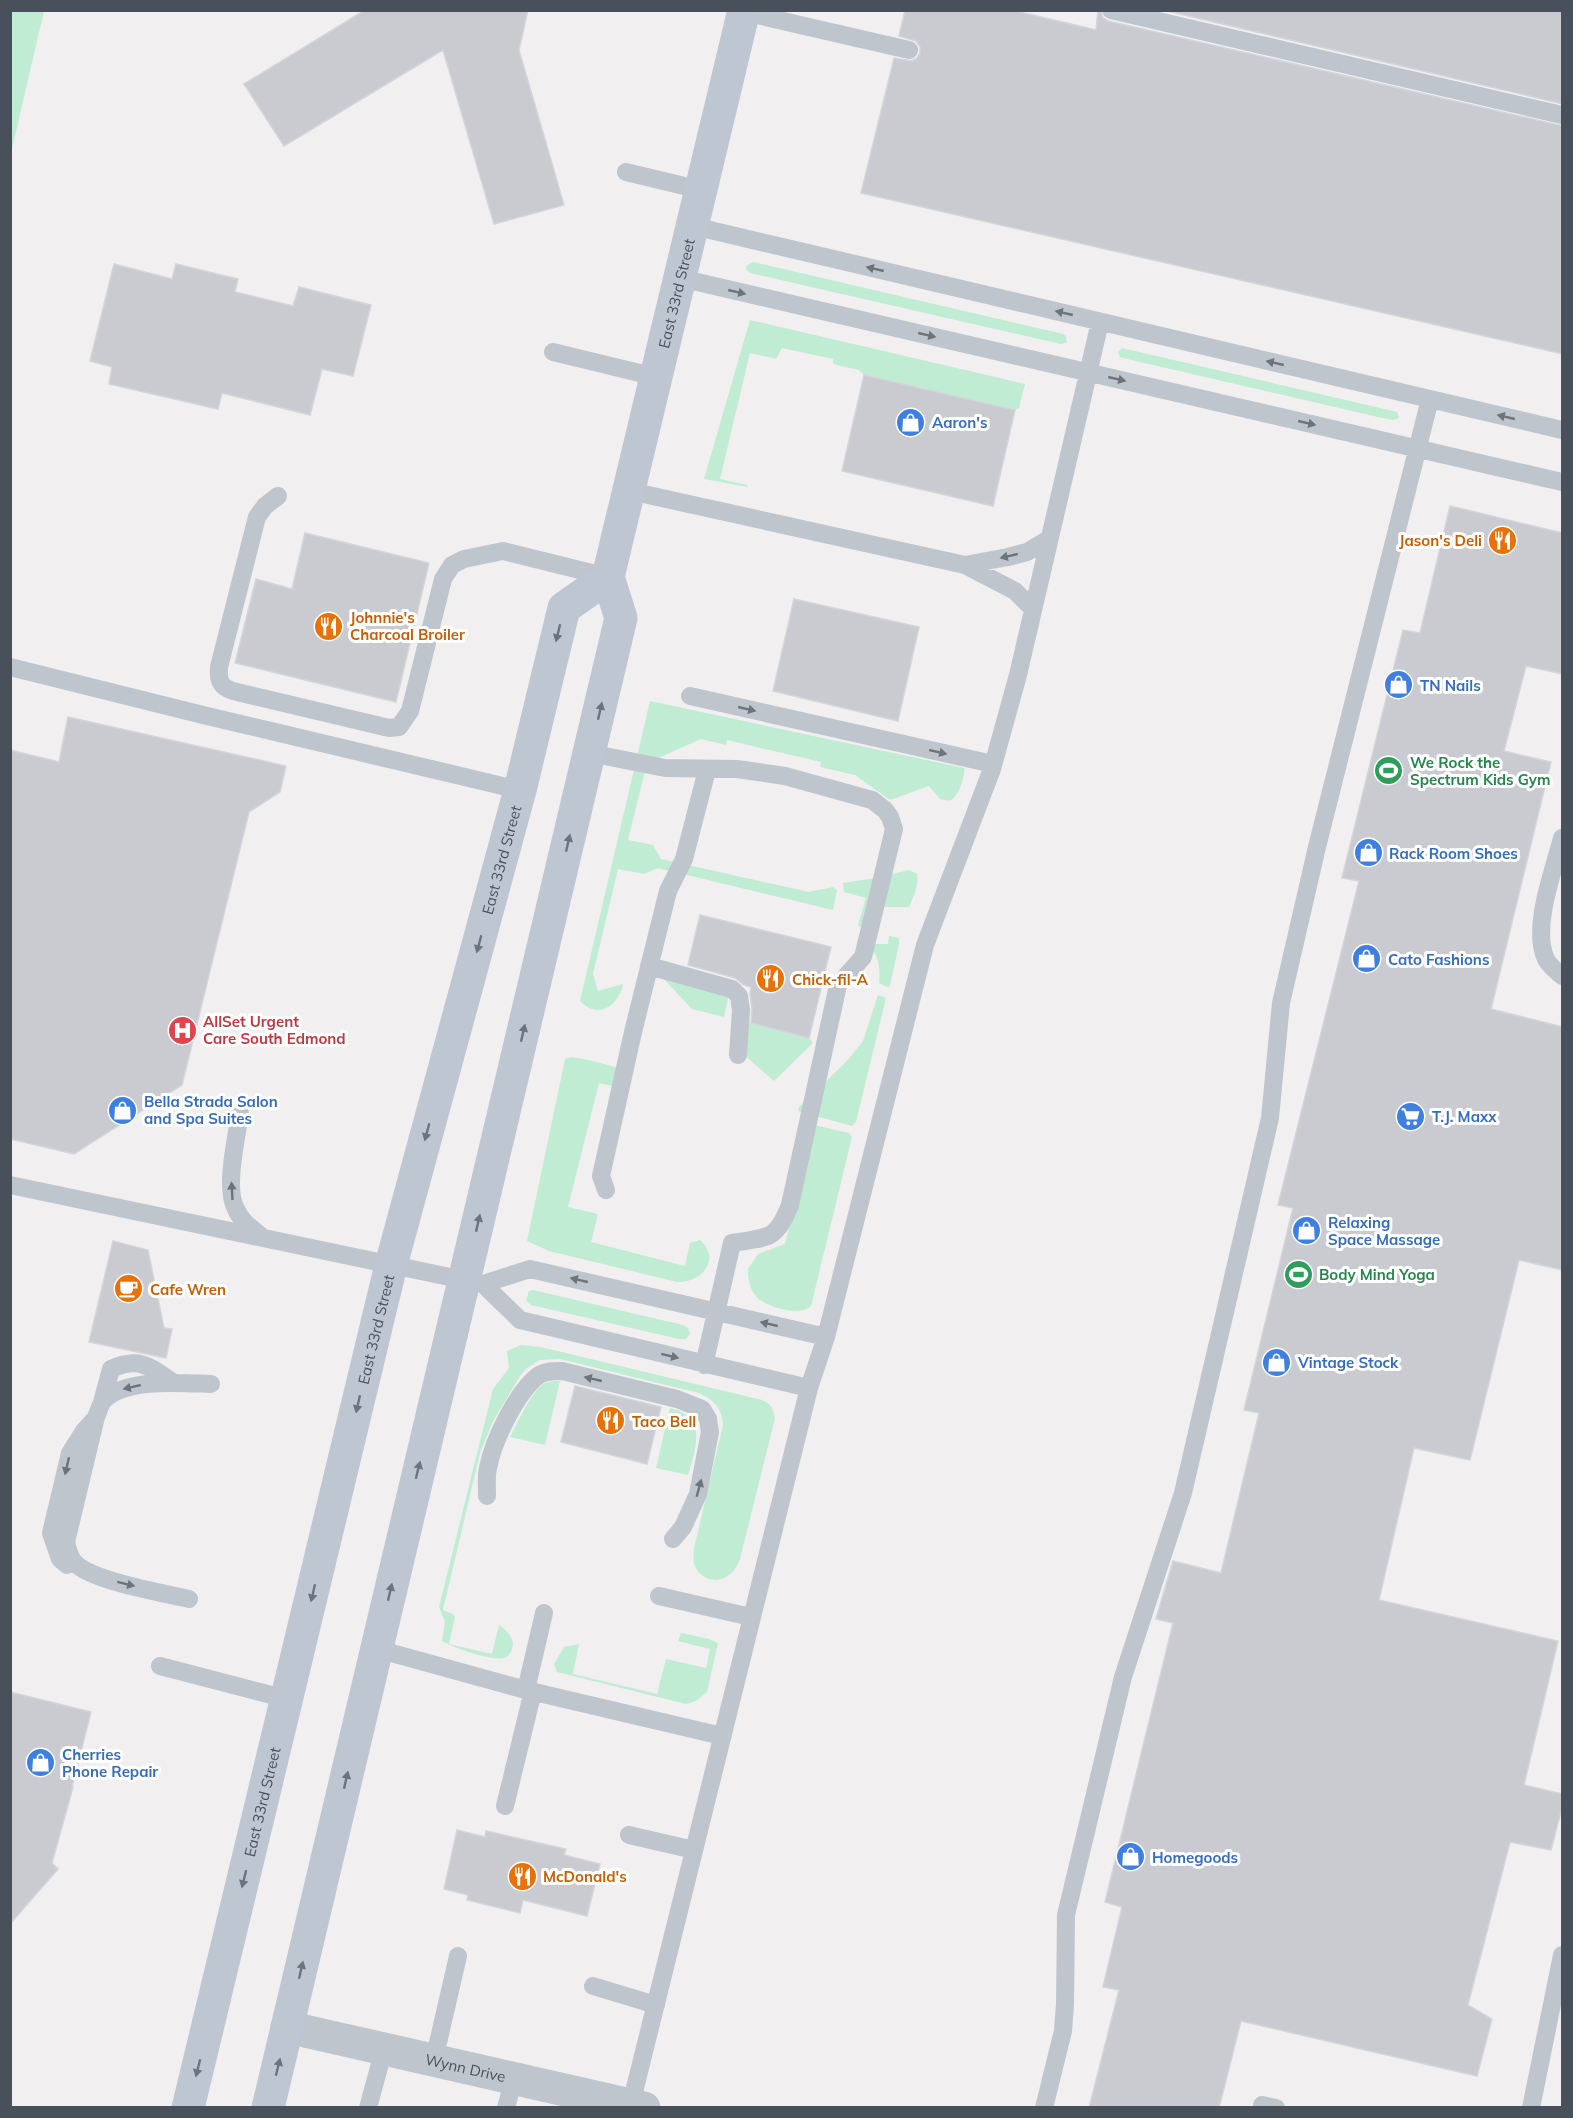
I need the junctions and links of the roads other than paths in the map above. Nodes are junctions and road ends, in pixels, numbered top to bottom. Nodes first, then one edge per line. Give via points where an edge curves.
1 (1111, 10) edge
2 (744, 11) edge
3 (909, 50) dead end
4 (1563, 116) edge
5 (626, 172) dead end
6 (701, 190) junction
7 (693, 226) junction
8 (680, 278) junction
9 (1100, 322) junction
10 (554, 352) dead end
11 (1088, 372) junction
12 (656, 377) junction
13 (1430, 399) junction
14 (1563, 430) edge
15 (1417, 449) junction
16 (1563, 483) edge
17 (630, 491) junction
18 (278, 496) dead end
19 (1049, 538) junction
20 (965, 565) junction
21 (609, 577) junction
22 (1033, 609) junction
23 (10, 667) edge
24 (690, 696) dead end
25 (590, 753) junction
26 (993, 764) junction
27 (707, 770) junction
28 (520, 790) junction
29 (1563, 838) edge
30 (649, 966) junction
31 (1563, 976) edge
32 (738, 1054) dead end
33 (240, 1113) dead end
34 (10, 1185) edge
35 (606, 1190) dead end
36 (262, 1237) junction
37 (391, 1265) junction
38 (474, 1282) junction
39 (717, 1312) junction
40 (826, 1337) junction
41 (704, 1365) junction
42 (174, 1383) junction
43 (211, 1384) dead end
44 (809, 1388) junction
45 (99, 1410) junction
46 (487, 1496) dead end
47 (673, 1539) dead end
48 (659, 1596) dead end
49 (189, 1599) dead end
50 (544, 1613) dead end
51 (751, 1617) junction
52 (377, 1649) junction
53 (160, 1666) dead end
54 (529, 1691) junction
55 (287, 1699) junction
56 (722, 1736) junction
57 (505, 1806) dead end
58 (629, 1835) dead end
59 (694, 1850) junction
60 (1563, 1955) edge
61 (458, 1956) dead end
62 (593, 1986) dead end
63 (656, 2005) junction
64 (287, 2027) junction
65 (384, 2049) junction
66 (434, 2060) junction
67 (510, 2093) edge
68 (635, 2107) edge
69 (188, 2108) edge
70 (268, 2108) edge
71 (368, 2108) edge
72 (1044, 2108) edge
73 (1531, 2108) edge

1 - 4 lane
2 - 3 lane
2 - 6 main road, East 33rd Street
5 - 6 lane
6 - 7 main road, East 33rd Street
7 - 8 main road, East 33rd Street
9 -> 7 lane
8 -> 11 lane
8 - 12 main road, East 33rd Street
9 - 11 lane
13 -> 9 lane
10 - 12 lane
11 -> 15 lane
11 - 19 lane
12 - 17 main road, East 33rd Street
14 -> 13 lane
13 - 15 lane
15 - 16 lane
15 - 72 lane via 1281,1003 1270,1118 1183,1493 1123,1677 1066,1915 1062,2031
17 - 20 lane
17 - 21 main road, East 33rd Street
18 - 21 lane via 265,506 255,523 219,667 221,685 233,691 389,728 399,726 410,711 443,579 452,565 503,551
19 -> 20 lane via 1027,552
19 - 22 lane
20 - 22 lane via 1015,591
25 -> 21 main road via 621,618
21 -> 28 main road, East 33rd Street via 564,608
22 - 26 lane
23 - 28 lane
24 -> 26 lane
25 - 27 lane via 665,768
38 -> 25 main road
26 - 40 lane via 924,945
27 - 30 lane via 684,859 668,891
27 - 39 lane via 737,769 784,776 872,800 885,810 894,829 863,957 838,985 790,1205 782,1225 770,1237 732,1243
28 -> 37 main road, East 33rd Street
29 - 31 lane via 1542,919 1542,944 1546,961
30 - 32 lane via 732,989 739,996 741,1010
30 - 35 lane via 601,1176
36 -> 33 lane via 242,1220 234,1207 231,1189
34 - 36 lane
36 - 37 lane
37 - 38 lane
37 -> 55 main road, East 33rd Street
39 -> 38 lane via 530,1269
38 -> 41 lane via 520,1320
52 -> 38 main road
40 -> 39 lane
39 - 41 lane
40 - 44 lane
41 - 44 lane
42 - 43 lane
42 -> 45 lane via 115,1391
42 - 45 lane via 144,1364 123,1364 111,1369
44 - 51 lane
45 -> 49 lane via 66,1542 68,1553 93,1575
47 -> 46 lane via 698,1494 710,1432 702,1409 677,1399 562,1371 540,1375 521,1395 493,1450
48 - 51 lane
50 - 54 lane
51 - 56 lane
52 - 54 lane
64 -> 52 main road
53 - 55 lane
54 - 56 lane
54 - 57 lane
55 -> 69 main road, East 33rd Street
56 - 59 lane
58 - 59 lane
59 - 63 lane
60 - 73 lane
61 - 66 lane
62 - 63 lane
63 - 68 lane
64 - 65 street, Wynn Drive
70 -> 64 main road
65 - 66 street, Wynn Drive
65 - 71 lane
66 - 67 street, Wynn Drive
67 - 68 street, Wynn Drive

